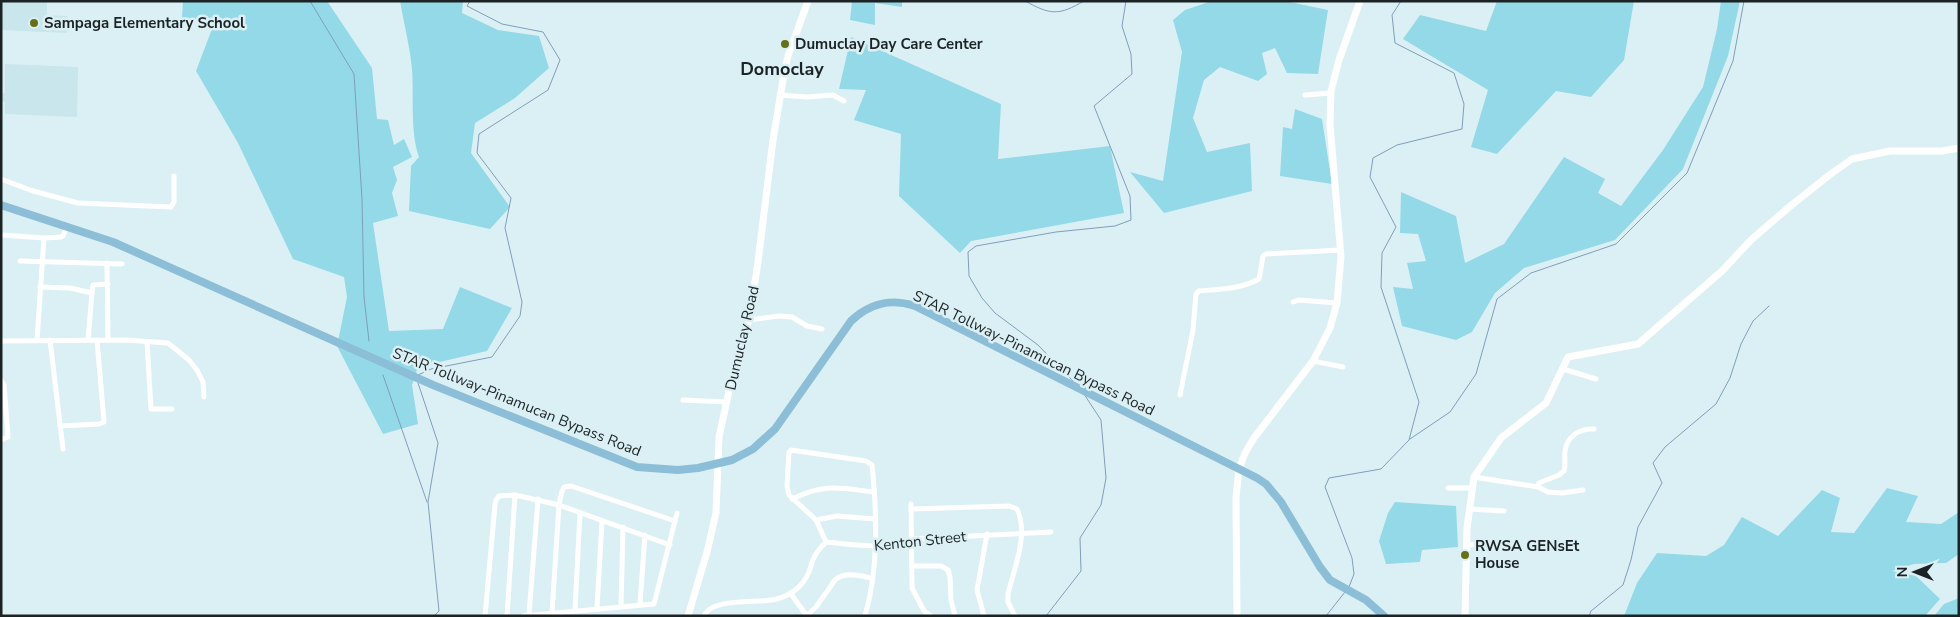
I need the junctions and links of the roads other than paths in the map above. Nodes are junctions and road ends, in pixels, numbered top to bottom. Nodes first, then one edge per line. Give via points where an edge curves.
1 (808, 1) edge
2 (1360, 1) edge
3 (1331, 93) junction
4 (780, 95) junction
5 (1305, 95) dead end
6 (844, 101) dead end
7 (1959, 148) edge
8 (174, 176) dead end
9 (1, 179) edge
10 (1, 205) edge
11 (67, 226) junction
12 (2, 235) edge
13 (44, 238) junction
14 (1340, 250) junction
15 (43, 260) junction
16 (20, 261) dead end
17 (107, 263) junction
18 (122, 264) dead end
19 (108, 284) junction
20 (40, 287) junction
21 (92, 293) junction
22 (1293, 302) dead end
23 (1337, 303) junction
24 (749, 320) junction
25 (822, 329) dead end
26 (37, 340) junction
27 (50, 340) junction
28 (88, 340) junction
29 (97, 340) junction
30 (108, 340) junction
31 (1, 341) edge
32 (147, 342) junction
33 (1313, 361) junction
34 (1343, 367) dead end
35 (1563, 369) junction
36 (1596, 379) dead end
37 (1, 380) edge
38 (1180, 395) dead end
39 (204, 397) dead end
40 (683, 400) dead end
41 (727, 402) junction
42 (172, 409) dead end
43 (60, 426) junction
44 (1594, 429) dead end
45 (1, 440) edge
46 (63, 449) dead end
47 (718, 463) junction
48 (1239, 469) junction
49 (1474, 476) junction
50 (1538, 487) junction
51 (1448, 488) dead end
52 (1472, 488) junction
53 (1583, 490) dead end
54 (874, 492) junction
55 (515, 496) junction
56 (538, 499) junction
57 (792, 499) junction
58 (559, 505) junction
59 (1469, 509) junction
60 (1504, 511) dead end
61 (580, 513) junction
62 (677, 513) dead end
63 (875, 519) junction
64 (602, 520) junction
65 (816, 520) junction
66 (675, 521) junction
67 (623, 527) junction
68 (1051, 532) dead end
69 (987, 534) junction
70 (1022, 534) junction
71 (645, 535) junction
72 (911, 539) junction
73 (826, 542) junction
74 (1512, 544) dead end
75 (670, 545) junction
76 (1467, 545) junction
77 (875, 547) junction
78 (913, 566) junction
79 (872, 578) junction
80 (791, 594) junction
81 (640, 604) junction
82 (621, 606) junction
83 (597, 608) junction
84 (575, 610) junction
85 (552, 613) junction
86 (529, 615) edge
87 (485, 616) edge
88 (507, 616) edge
89 (523, 616) edge
90 (688, 616) edge
91 (704, 616) edge
92 (806, 616) edge
93 (865, 616) edge
94 (931, 616) edge
95 (955, 616) edge
96 (984, 616) edge
97 (1016, 616) edge
98 (1237, 616) edge
99 (1384, 616) edge
100 (1465, 616) edge

1 - 4 street, Dumuclay Road via 788,56
2 - 3 street
3 - 5 street
3 - 14 street via 1330,124
4 - 6 street via 807,98 833,95
4 - 24 street, Dumuclay Road
7 - 35 street via 1890,151 1852,159 1788,208 1638,344 1568,357
8 - 9 street via 174,202 171,207 78,203
10 - 11 main road, STAR Tollway-Pinamucan Bypass Road
11 - 13 street via 62,237
11 - 47 main road, STAR Tollway-Pinamucan Bypass Road via 144,255 433,385 637,467 678,470
12 - 13 street
13 - 15 street
14 - 23 street
14 - 38 street via 1266,254 1259,279 1230,288 1199,291
15 - 16 street
15 - 17 street
15 - 20 street
17 - 18 street
17 - 19 street
19 - 21 street via 93,285
19 - 30 street
20 - 21 street
20 - 26 street
21 - 28 street
22 - 23 street
23 - 33 street via 1330,328
24 - 25 street via 792,317 807,326
24 - 41 street, Dumuclay Road
26 - 27 street
26 - 31 street
27 - 28 street
27 - 43 street
28 - 29 street
29 - 30 street
29 - 43 street via 104,422
30 - 32 street
32 - 39 street via 168,343 189,360 203,382
32 - 42 street via 150,409
33 - 34 street
33 - 48 street via 1254,438
35 - 36 street
35 - 49 street via 1546,403 1501,438
37 - 45 street via 8,437
40 - 41 street
41 - 47 street, Dumuclay Road via 719,437
43 - 46 street
44 - 50 street via 1586,428 1576,433 1566,447 1564,471 1539,483
47 - 48 main road, STAR Tollway-Pinamucan Bypass Road via 753,450 776,429 851,321 873,306 897,302 915,306
47 - 90 street, Dumuclay Road via 716,513
48 - 98 street
48 - 99 main road, STAR Tollway-Pinamucan Bypass Road via 1257,478 1273,492 1330,580 1366,600
49 - 50 street
49 - 52 street
50 - 53 street via 1554,493
51 - 52 street
52 - 59 street
54 - 57 street via 818,488
54 - 57 street via 871,463 791,450 787,486
54 - 63 street
55 - 56 street
55 - 87 street via 500,495 496,500
55 - 88 street
56 - 58 street
56 - 86 street
57 - 65 street
58 - 61 street
58 - 66 street via 563,489 571,486
58 - 85 street
59 - 60 street
59 - 76 street
61 - 64 street
61 - 84 street
62 - 66 street
63 - 65 street via 837,516
63 - 77 street
64 - 67 street
64 - 83 street
65 - 73 street
66 - 75 street
67 - 71 street
67 - 82 street
68 - 70 street, Kenton Street
69 - 70 street, Kenton Street
69 - 72 street, Kenton Street
69 - 96 street via 977,590
70 - 72 street via 1020,517 1010,506 911,507
70 - 97 street via 1008,594 1008,602
71 - 75 street
71 - 81 street
72 - 77 street, Kenton Street
72 - 78 street
73 - 77 street, Kenton Street
73 - 80 street via 816,554 802,583
74 - 76 street
75 - 81 street via 654,604
76 - 100 street
77 - 79 street
78 - 94 street via 912,588 924,611
78 - 95 street via 941,566 948,570
79 - 92 street via 846,574 840,577
79 - 93 street
80 - 91 street via 776,600 725,603 706,610
80 - 92 street
81 - 82 street
82 - 83 street
83 - 84 street
84 - 85 street
85 - 86 street
86 - 89 street

